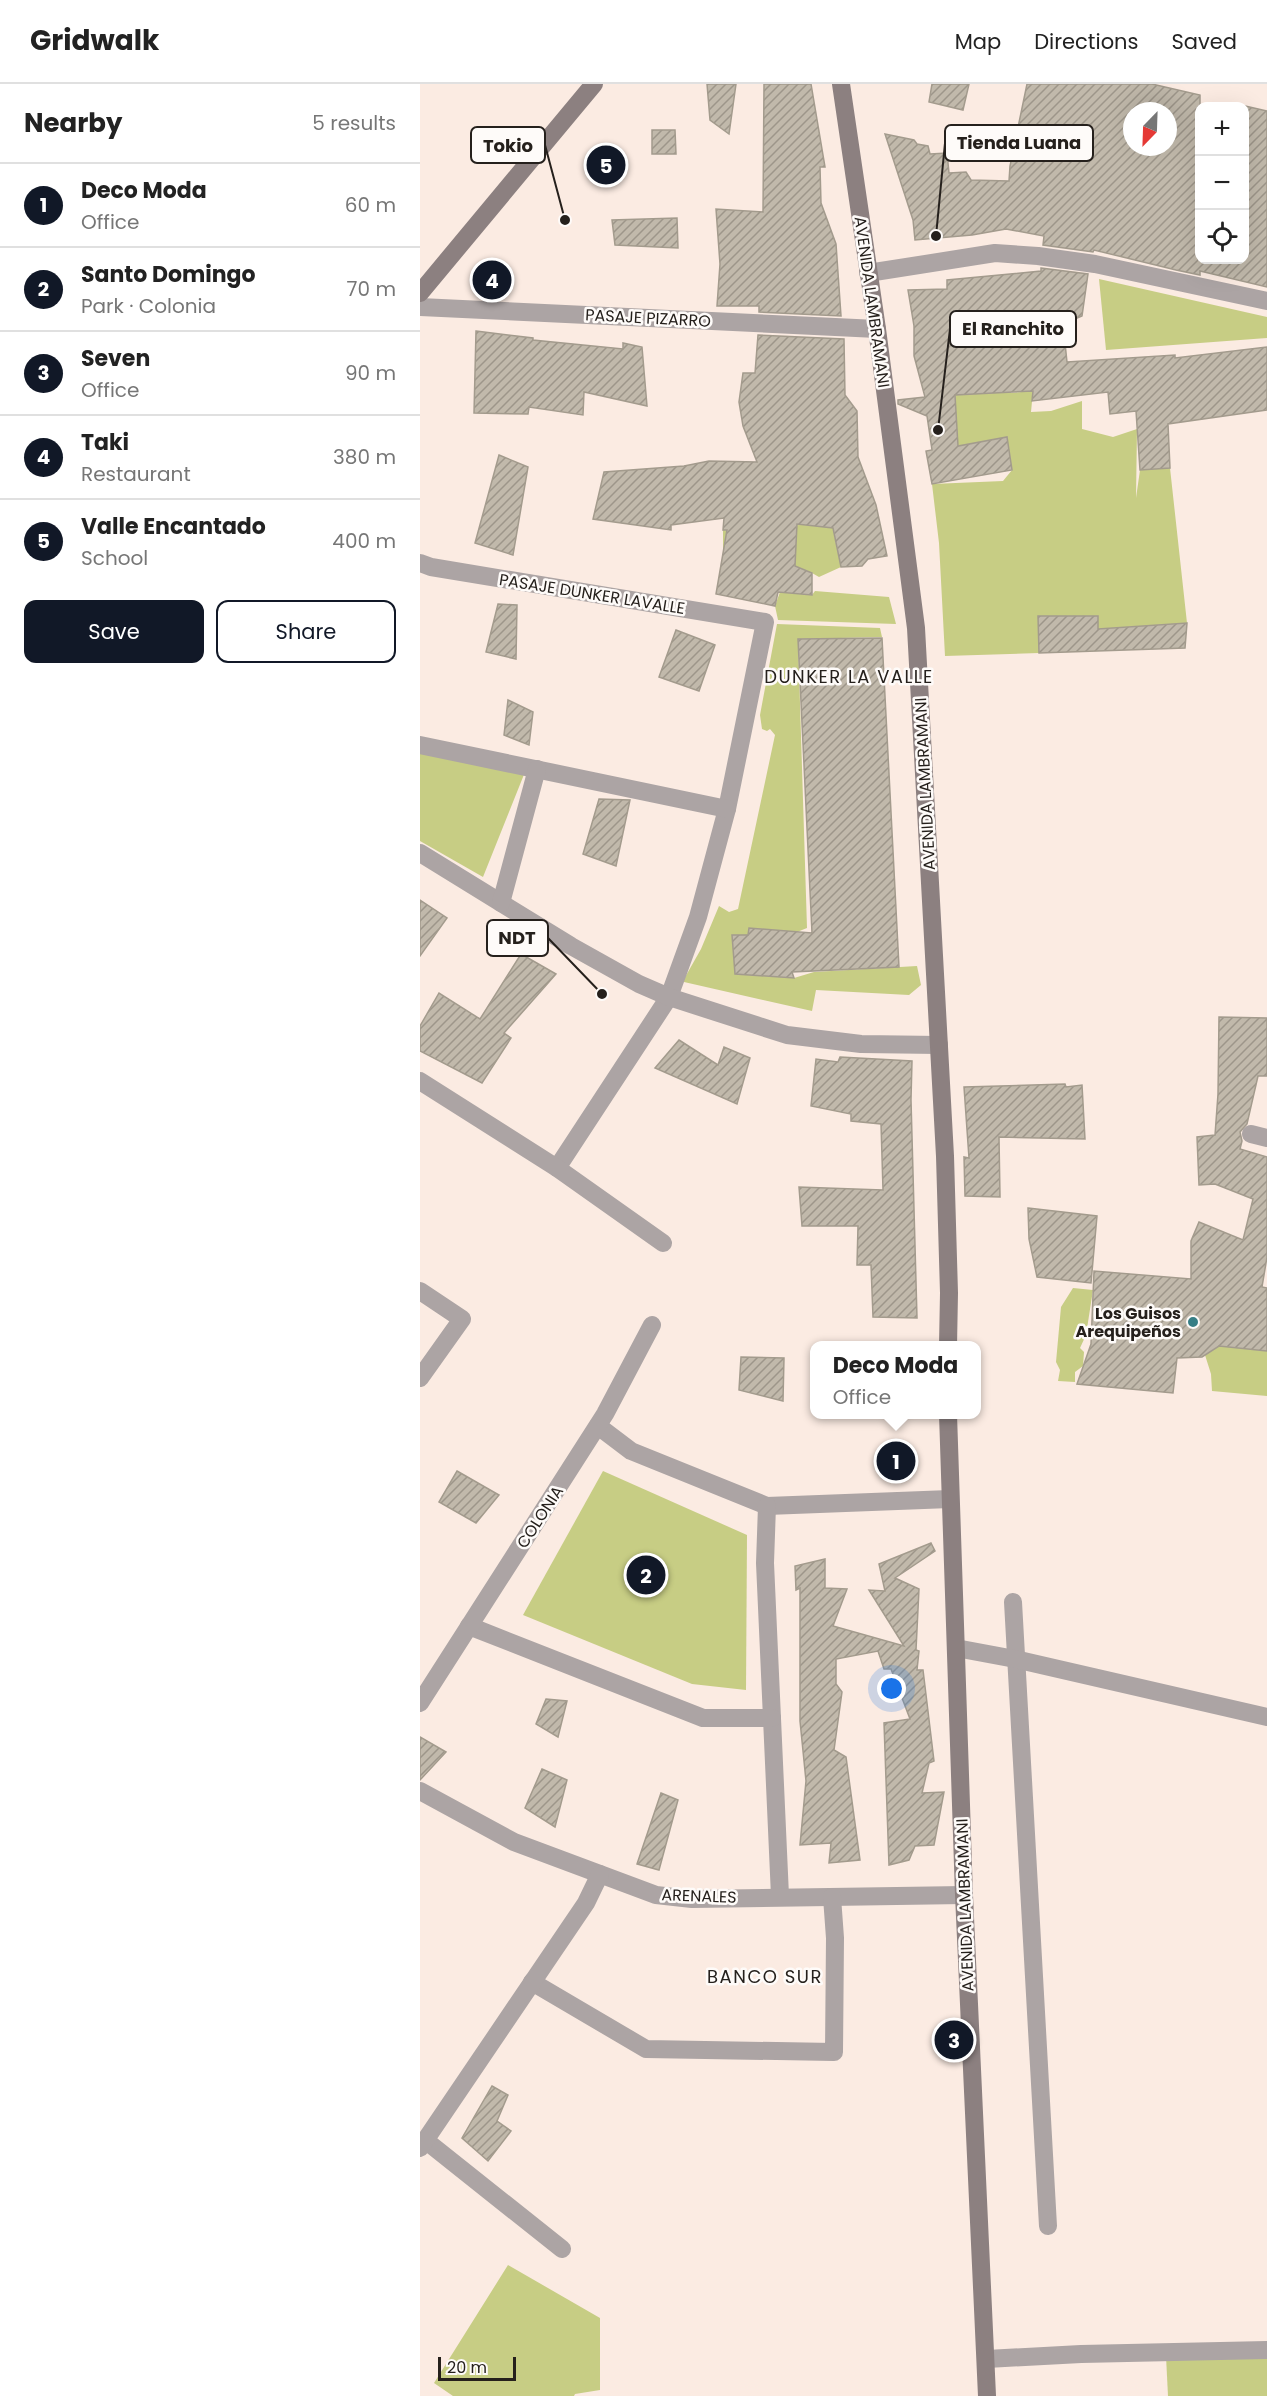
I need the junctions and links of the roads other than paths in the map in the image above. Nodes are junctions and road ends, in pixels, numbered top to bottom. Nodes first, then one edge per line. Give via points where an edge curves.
1 (594, 84) edge
2 (840, 84) edge
3 (868, 273) junction
4 (420, 293) edge
5 (1267, 301) edge
6 (420, 307) edge
7 (877, 329) junction
8 (420, 563) edge
9 (420, 745) edge
10 (537, 770) junction
11 (727, 809) junction
12 (420, 853) edge
13 (501, 903) junction
14 (669, 997) junction
15 (939, 1045) junction
16 (420, 1081) edge
17 (557, 1168) junction
18 (663, 1243) dead end
19 (420, 1291) edge
20 (652, 1326) dead end
21 (948, 1341) edge
22 (420, 1378) edge
23 (948, 1419) edge
24 (598, 1426) junction
25 (950, 1498) junction
26 (767, 1506) junction
27 (1012, 1602) dead end
28 (469, 1626) junction
29 (956, 1647) junction
30 (1015, 1659) junction
31 (420, 1703) edge
32 (1267, 1717) edge
33 (772, 1718) junction
34 (420, 1791) edge
35 (600, 1874) junction
36 (964, 1895) junction
37 (780, 1896) junction
38 (832, 1897) junction
39 (532, 1982) junction
40 (422, 2144) edge
41 (1048, 2226) dead end
42 (562, 2250) dead end
43 (1267, 2350) edge
44 (987, 2359) junction
45 (987, 2396) edge

1 - 4 main road
2 - 3 main road, AVENIDA LAMBRAMANI
3 - 5 street via 996,253 1095,264
3 - 7 main road, AVENIDA LAMBRAMANI
6 - 7 street, PASAJE PIZARRO
7 - 15 main road, AVENIDA LAMBRAMANI via 915,617
8 - 11 street, PASAJE DUNKER LAVALLE via 765,622
9 - 10 street
10 - 11 street
10 - 13 street
11 - 14 street via 698,917
12 - 13 street
13 - 14 street via 571,946
14 - 15 street via 787,1035 861,1044
14 - 17 street
15 - 21 main road, AVENIDA LAMBRAMANI
16 - 17 street
17 - 18 street
19 - 22 street via 462,1319
20 - 24 street, COLONIA
23 - 25 main road, AVENIDA LAMBRAMANI
24 - 26 street via 631,1451
24 - 28 street, COLONIA
25 - 26 street
25 - 29 main road, AVENIDA LAMBRAMANI
26 - 33 street via 765,1563
27 - 30 street
28 - 31 street, COLONIA
28 - 33 street via 703,1718
29 - 30 street
29 - 36 main road, AVENIDA LAMBRAMANI
30 - 32 street
30 - 41 street
33 - 37 street
34 - 35 street, ARENALES via 514,1842
35 - 37 street, ARENALES via 656,1895 692,1899
35 - 39 street via 586,1903
36 - 38 street, ARENALES
36 - 44 main road, AVENIDA LAMBRAMANI
37 - 38 street, ARENALES
38 - 39 street via 834,2052 646,2049
39 - 40 street
40 - 42 street
43 - 44 street
44 - 45 main road, AVENIDA LAMBRAMANI

